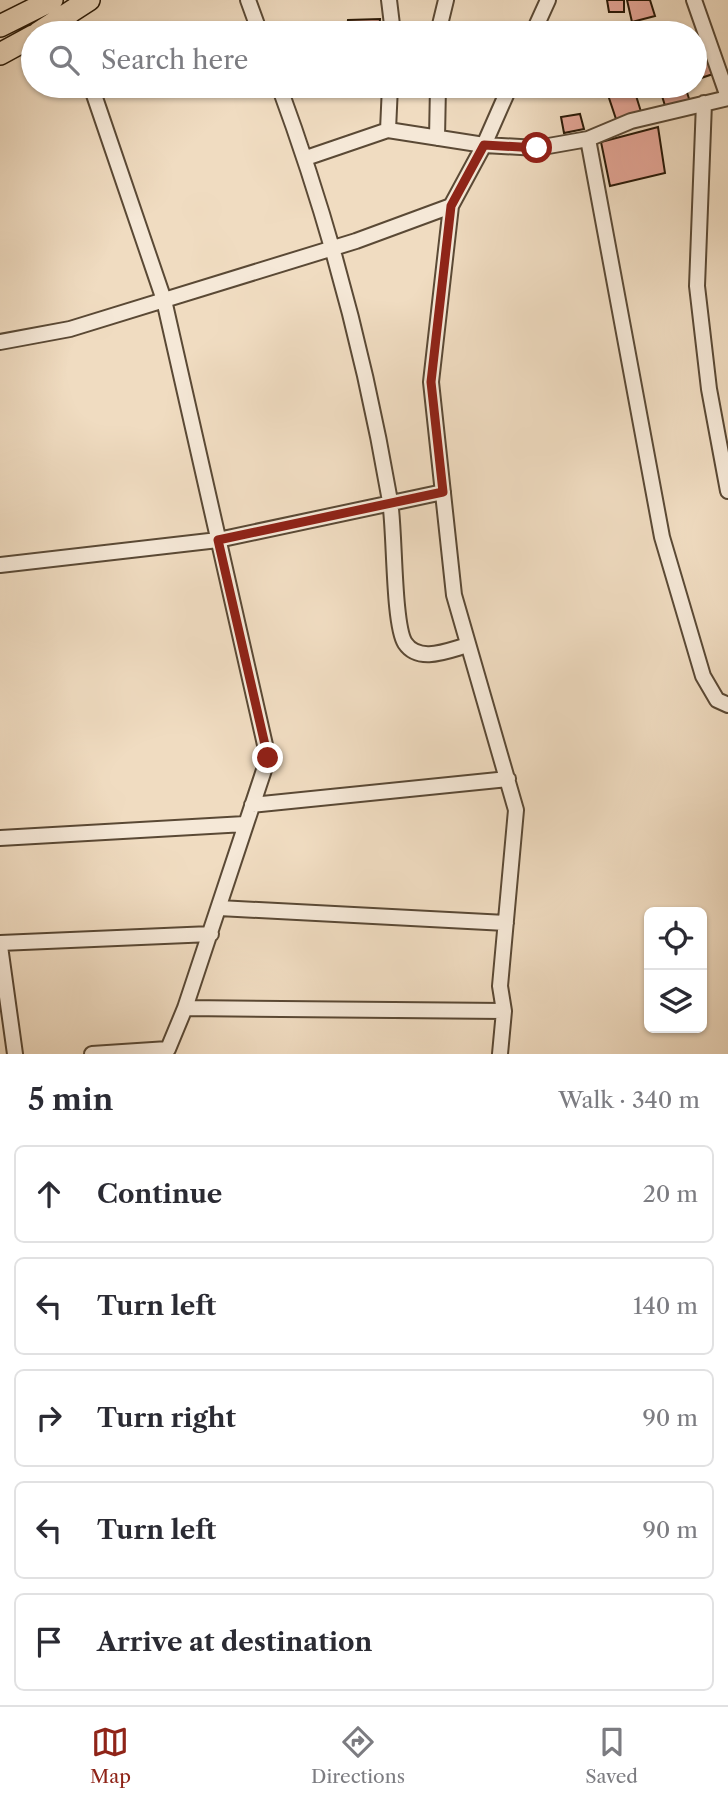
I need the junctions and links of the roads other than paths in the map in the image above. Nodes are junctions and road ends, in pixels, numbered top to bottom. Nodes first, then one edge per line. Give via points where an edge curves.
1 (52, 0) edge
2 (89, 0) edge
3 (248, 0) edge
4 (389, 0) edge
5 (446, 0) edge
6 (548, 0) edge
7 (694, 0) edge
8 (74, 21) edge
9 (256, 21) edge
10 (392, 21) edge
11 (441, 21) edge
12 (538, 21) edge
13 (701, 21) edge
14 (0, 26) edge
15 (707, 37) edge
16 (21, 42) edge
17 (0, 54) edge
18 (728, 97) edge
19 (95, 98) edge
20 (284, 98) edge
21 (389, 98) edge
22 (438, 98) edge
23 (505, 98) edge
24 (704, 103) junction
25 (388, 130) junction
26 (437, 138) junction
27 (587, 138) junction
28 (484, 145) junction
29 (306, 158) junction
30 (451, 206) junction
31 (333, 248) junction
32 (164, 300) junction
33 (0, 342) edge
34 (728, 491) edge
35 (443, 492) junction
36 (390, 504) junction
37 (218, 540) junction
38 (0, 565) edge
39 (468, 645) junction
40 (728, 705) edge
41 (508, 779) junction
42 (252, 805) junction
43 (246, 824) junction
44 (0, 838) edge
45 (219, 908) junction
46 (506, 923) junction
47 (211, 934) junction
48 (0, 945) edge
49 (185, 1008) junction
50 (504, 1011) junction
51 (15, 1054) edge
52 (92, 1054) edge
53 (500, 1054) edge

1 - 14 main road
2 - 8 main road
3 - 9 street
4 - 10 street
5 - 11 street
6 - 12 street
7 - 13 street
15 - 18 street
16 - 17 main road
18 - 24 street
19 - 32 street
20 - 29 street
21 - 25 street
22 - 26 street
23 - 28 street
24 - 27 street via 631,121
24 - 34 street via 697,286 709,389
25 - 26 street
25 - 29 street
26 - 28 street
27 - 28 street via 537,148
27 - 40 street via 662,537 703,676 717,700
28 - 30 street
29 - 31 street
30 - 31 street
30 - 35 street via 431,382
31 - 32 street
31 - 36 street
32 - 33 street via 70,329
32 - 37 street
35 - 36 street
35 - 39 street via 454,596
36 - 37 street
36 - 39 street via 401,635 415,653 429,655
37 - 38 street
37 - 42 street via 268,758
39 - 41 street
41 - 42 street
41 - 46 street via 516,810
42 - 43 street
43 - 44 street
43 - 45 street
45 - 46 street
45 - 47 street
46 - 50 street via 500,986
47 - 48 street
47 - 49 street
48 - 51 street
49 - 50 street
49 - 52 street via 168,1049
50 - 53 street

